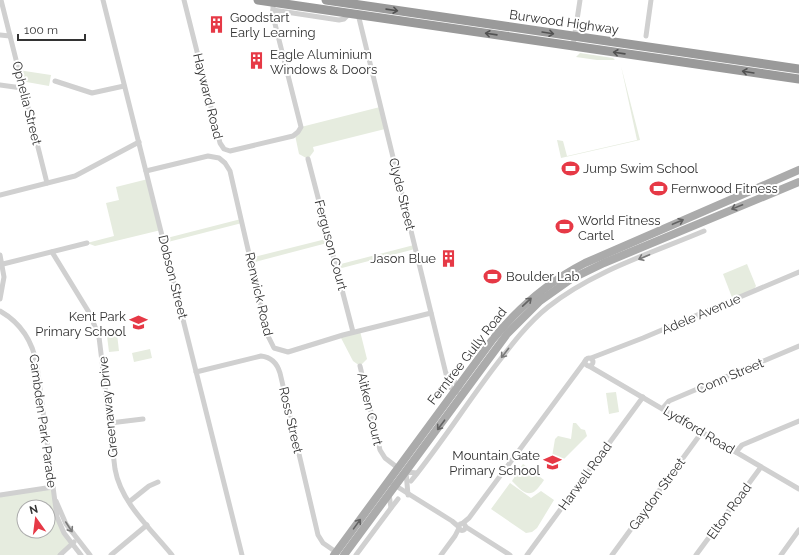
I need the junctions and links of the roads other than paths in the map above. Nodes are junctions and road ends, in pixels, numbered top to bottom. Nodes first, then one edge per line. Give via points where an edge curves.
1 (1, 0) edge
2 (103, 0) edge
3 (184, 0) edge
4 (258, 0) edge
5 (326, 0) edge
6 (580, 0) edge
7 (651, 0) edge
8 (358, 2) edge
9 (273, 6) junction
10 (354, 14) junction
11 (0, 35) edge
12 (10, 36) junction
13 (646, 36) dead end
14 (574, 42) junction
15 (799, 69) edge
16 (799, 79) edge
17 (55, 81) dead end
18 (0, 85) edge
19 (124, 86) junction
20 (22, 88) junction
21 (138, 142) junction
22 (308, 159) dead end
23 (799, 170) edge
24 (146, 171) junction
25 (799, 182) edge
26 (47, 183) junction
27 (0, 195) edge
28 (696, 224) junction
29 (664, 228) junction
30 (704, 231) dead end
31 (668, 236) junction
32 (693, 236) junction
33 (87, 243) dead end
34 (52, 252) junction
35 (0, 255) edge
36 (604, 263) junction
37 (2, 264) junction
38 (618, 268) junction
39 (799, 272) edge
40 (581, 274) junction
41 (578, 287) junction
42 (0, 299) edge
43 (0, 310) edge
44 (431, 313) junction
45 (353, 332) junction
46 (799, 346) edge
47 (590, 363) junction
48 (360, 366) dead end
49 (196, 372) junction
50 (447, 374) junction
51 (489, 375) junction
52 (475, 378) junction
53 (456, 388) junction
54 (462, 395) junction
55 (643, 397) junction
56 (464, 408) junction
57 (663, 408) junction
58 (142, 419) dead end
59 (799, 421) edge
60 (110, 423) junction
61 (702, 432) junction
62 (736, 452) junction
63 (761, 467) junction
64 (398, 468) junction
65 (406, 472) junction
66 (417, 474) junction
67 (411, 481) dead end
68 (158, 482) dead end
69 (391, 484) junction
70 (53, 487) junction
71 (799, 489) edge
72 (390, 494) junction
73 (0, 495) edge
74 (408, 495) junction
75 (54, 496) junction
76 (398, 499) dead end
77 (129, 502) junction
78 (391, 508) junction
79 (147, 524) junction
80 (462, 527) junction
81 (799, 530) edge
82 (78, 540) junction
83 (72, 544) junction
84 (335, 553) edge
85 (60, 555) edge
86 (81, 555) edge
87 (90, 555) edge
88 (111, 555) edge
89 (172, 555) edge
90 (242, 555) edge
91 (344, 555) edge
92 (356, 555) edge
93 (441, 555) edge
94 (510, 555) edge
95 (527, 555) edge
96 (612, 555) edge
97 (696, 555) edge
98 (781, 555) edge

1 - 12 street, Ophelia Street
2 - 19 street, Dobson Street
3 - 9 street, Hayward Road via 220,143 227,151 293,136 301,128
4 - 9 highway, Burwood Highway
5 - 8 highway, Burwood Highway
6 - 14 street
7 - 13 street
8 - 10 highway
8 -> 14 highway, Burwood Highway
9 - 10 highway, Burwood Highway
14 -> 10 highway, Burwood Highway
10 - 44 street, Clyde Street
11 - 12 street
12 - 20 street, Ophelia Street
14 - 15 highway, Burwood Highway
16 -> 14 highway, Burwood Highway
17 - 19 street via 91,93
18 - 20 street
19 - 21 street, Dobson Street
20 - 26 street, Ophelia Street
21 - 24 street, Dobson Street
21 - 26 street via 79,174
22 - 45 street, Ferguson Court
29 -> 23 main road, Ferntree Gully Road
24 - 45 street, Renwick Road via 208,156 219,158 226,163 268,336 274,348 288,352
24 - 49 street, Dobson Street
25 -> 28 main road, Ferntree Gully Road
26 - 27 street
28 - 31 main road, Ferntree Gully Road
28 - 32 street
29 - 31 main road
53 -> 29 main road, Ferntree Gully Road via 505,324 542,288 585,263
30 - 32 street
31 - 36 main road, Ferntree Gully Road
32 -> 38 street
33 - 34 street
34 - 37 street
34 - 60 street, Greenaway Drive via 98,333
35 - 37 street
36 - 38 street
36 - 40 main road, Ferntree Gully Road
37 - 42 street via 4,280
38 - 41 street
39 - 47 street, Adele Avenue via 603,354
40 - 41 street
40 - 52 main road, Ferntree Gully Road via 553,291 525,315 507,334
41 -> 51 street via 552,304 533,321
43 - 70 street, Cambden Park Parade via 22,329 34,352
44 - 45 street, Renwick Road
44 - 50 street, Clyde Street
46 - 57 street, Conn Street via 669,401
47 - 55 street, Lydford Road
47 - 80 street, Adele Avenue via 577,371
48 - 64 street, Aitken Court via 380,450 385,458
49 - 84 street, Ross Street via 260,356 277,364 318,534
49 - 90 street, Dobson Street
50 - 53 street
50 - 53 street, Clyde Street via 449,386
51 - 52 street
51 - 56 street
52 - 54 main road, Ferntree Gully Road
53 - 54 street
53 - 64 main road, Ferntree Gully Road
54 - 56 street
54 -> 65 main road, Ferntree Gully Road
55 - 57 street, Lydford Road
55 - 95 street, Harwell Road
56 - 66 street
57 - 61 street, Lydford Road
58 - 60 street
59 - 62 street via 742,445
60 - 77 street, Greenaway Drive via 116,477
61 - 62 street, Lydford Road
61 - 96 street, Gaydon Street
62 - 63 street, Lydford Road
63 - 71 street, Lydford Road
63 - 97 street, Elton Road
64 - 69 main road, Ferntree Gully Road
65 - 66 street
65 - 69 main road, Ferntree Gully Road
65 - 74 street
66 - 67 street
68 - 77 street
69 - 72 main road, Ferntree Gully Road
69 - 74 street
84 -> 69 main road, Ferntree Gully Road
70 - 73 street
70 - 75 street, Cambden Park Parade
72 - 78 street
72 - 91 main road, Ferntree Gully Road
74 - 80 street
75 -> 82 street, Cambden Park Parade via 64,520
75 - 83 street, Cambden Park Parade via 58,520
76 - 78 street
77 - 79 street, Greenaway Drive
78 - 92 street
79 - 88 street
79 - 89 street, Greenaway Drive
80 - 93 street, Adele Avenue
80 - 94 street
81 - 98 street
82 - 83 street
82 - 87 street, Cambden Park Parade
83 - 85 street
83 - 86 street, Cambden Park Parade

